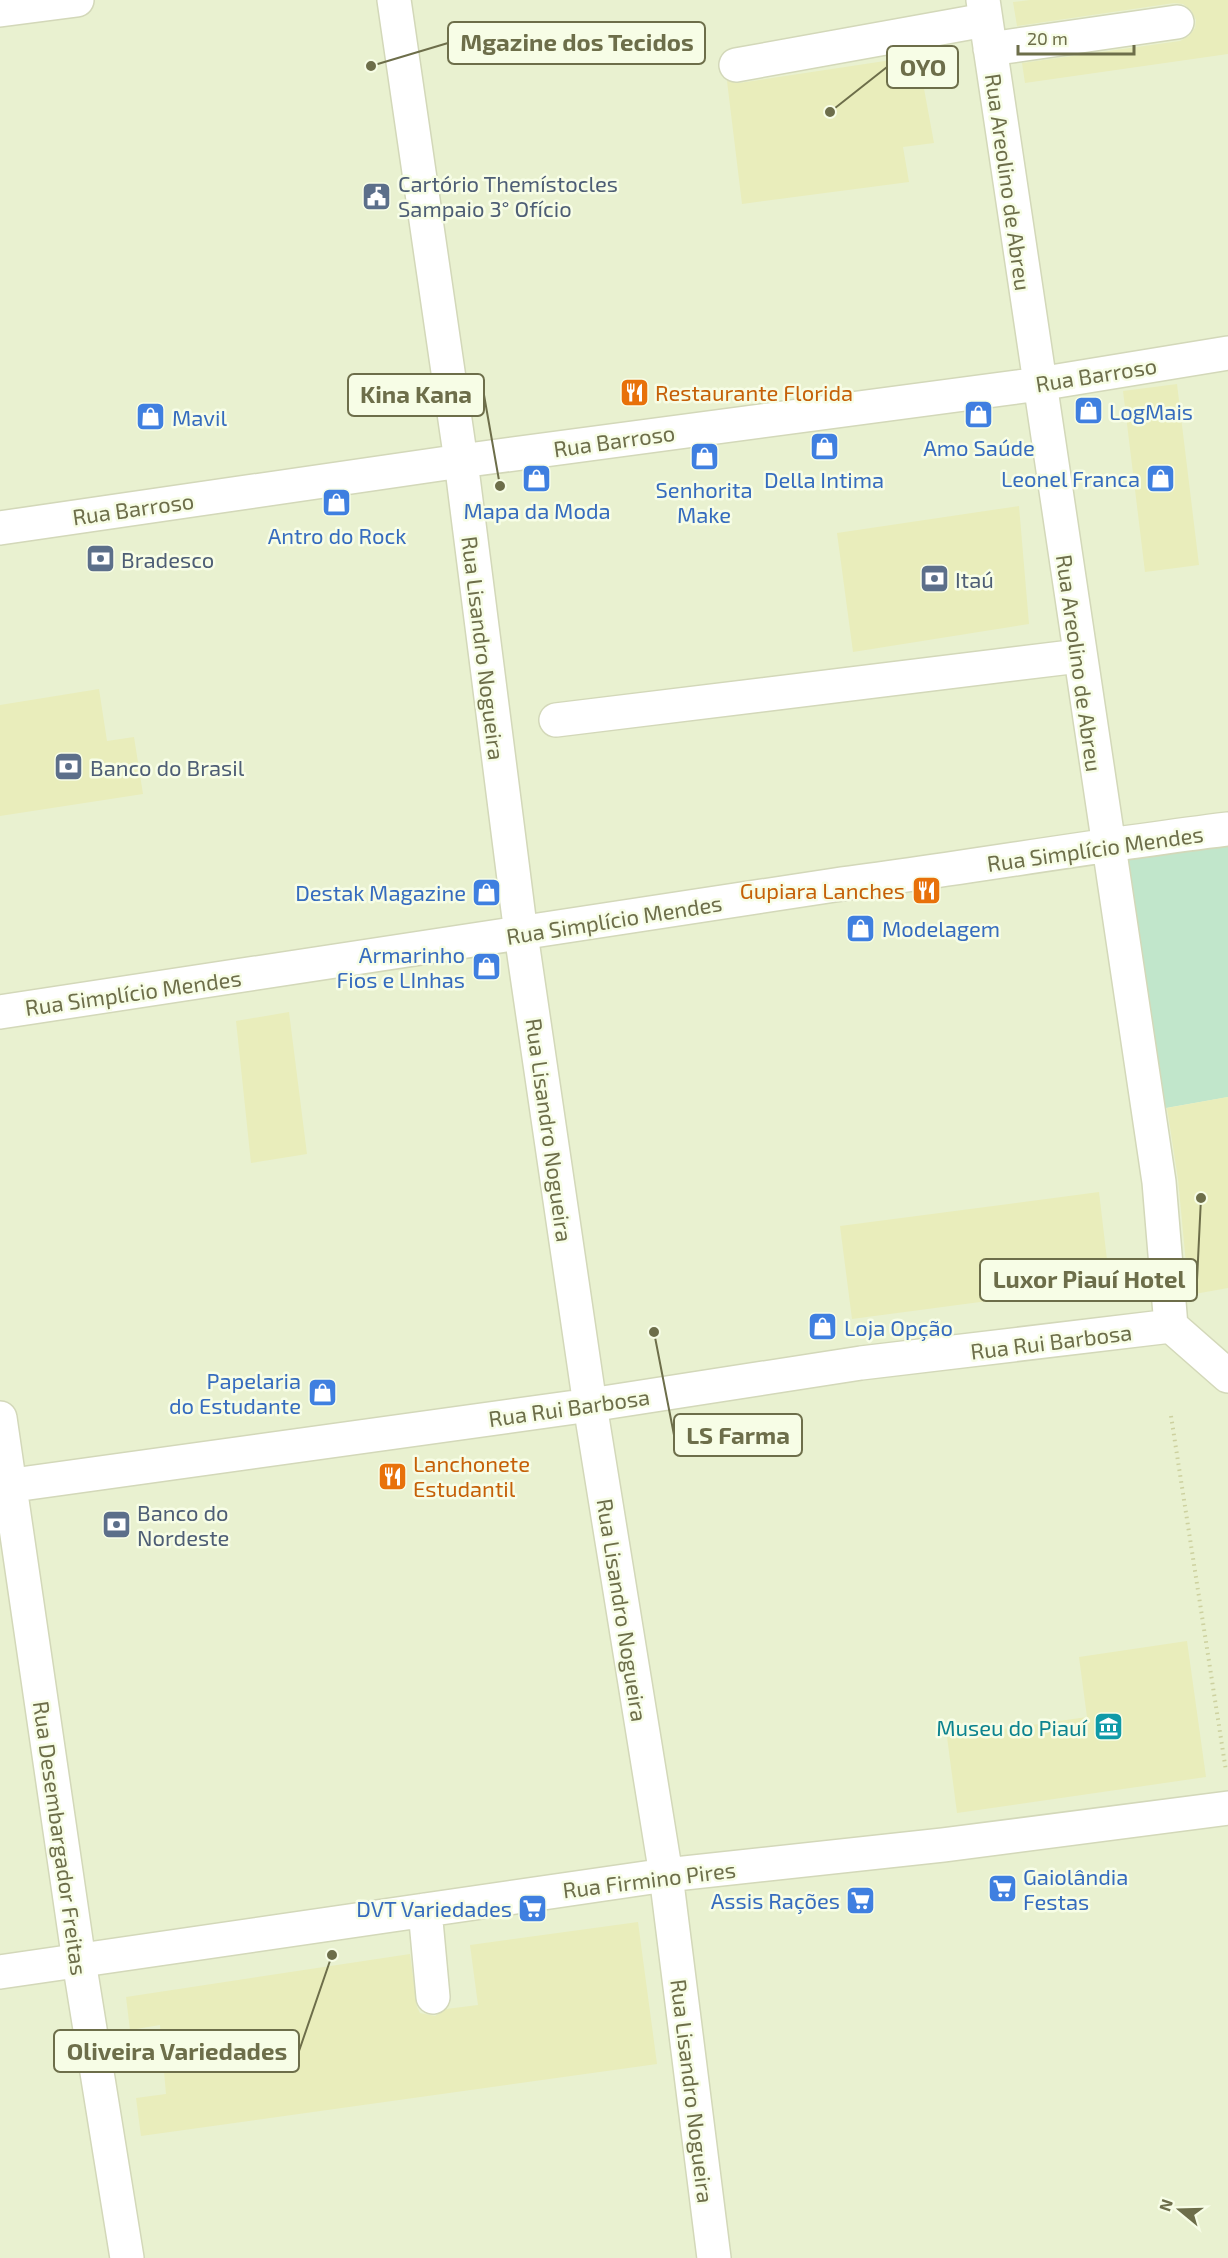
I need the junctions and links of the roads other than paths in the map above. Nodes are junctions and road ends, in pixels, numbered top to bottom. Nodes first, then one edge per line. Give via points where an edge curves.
1 (77, 0) edge
2 (394, 0) edge
3 (0, 10) edge
4 (1177, 22) dead end
5 (986, 23) edge
6 (736, 65) dead end
7 (1228, 353) edge
8 (1039, 384) junction
9 (461, 461) junction
10 (0, 528) edge
11 (1078, 656) junction
12 (556, 720) dead end
13 (1228, 829) edge
14 (1106, 843) junction
15 (521, 934) junction
16 (0, 1012) edge
17 (1171, 1326) junction
18 (1228, 1376) edge
19 (590, 1405) junction
20 (0, 1418) edge
21 (4, 1486) edge
22 (1228, 1808) edge
23 (666, 1875) junction
24 (425, 1910) junction
25 (79, 1961) junction
26 (0, 1972) edge
27 (433, 1997) dead end
28 (127, 2258) edge
29 (714, 2258) edge

1 - 3 street
2 - 9 street, Rua Lisandro Nogueira
4 - 5 street
5 - 6 street
5 - 8 street, Rua Areolino de Abreu
7 - 8 street, Rua Barroso
8 - 9 street, Rua Barroso
8 - 11 street, Rua Areolino de Abreu
9 - 10 street, Rua Barroso
9 - 15 street, Rua Lisandro Nogueira
11 - 12 street
11 - 14 street, Rua Areolino de Abreu
13 - 14 street, Rua Simplício Mendes
14 - 15 street, Rua Simplício Mendes
14 - 17 street, Rua Areolino de Abreu via 1159,1182
15 - 16 street, Rua Simplício Mendes
15 - 19 street, Rua Lisandro Nogueira
17 - 18 street
17 - 19 street, Rua Rui Barbosa via 861,1363
19 - 21 street, Rua Rui Barbosa
19 - 23 street, Rua Lisandro Nogueira
20 - 21 street, Rua Desembargador Freitas
21 - 25 street, Rua Desembargador Freitas
22 - 23 street, Rua Firmino Pires via 944,1845
23 - 24 street, Rua Firmino Pires
23 - 29 street, Rua Lisandro Nogueira
24 - 25 street, Rua Firmino Pires
24 - 27 street
25 - 26 street, Rua Firmino Pires
25 - 28 street, Rua Desembargador Freitas

